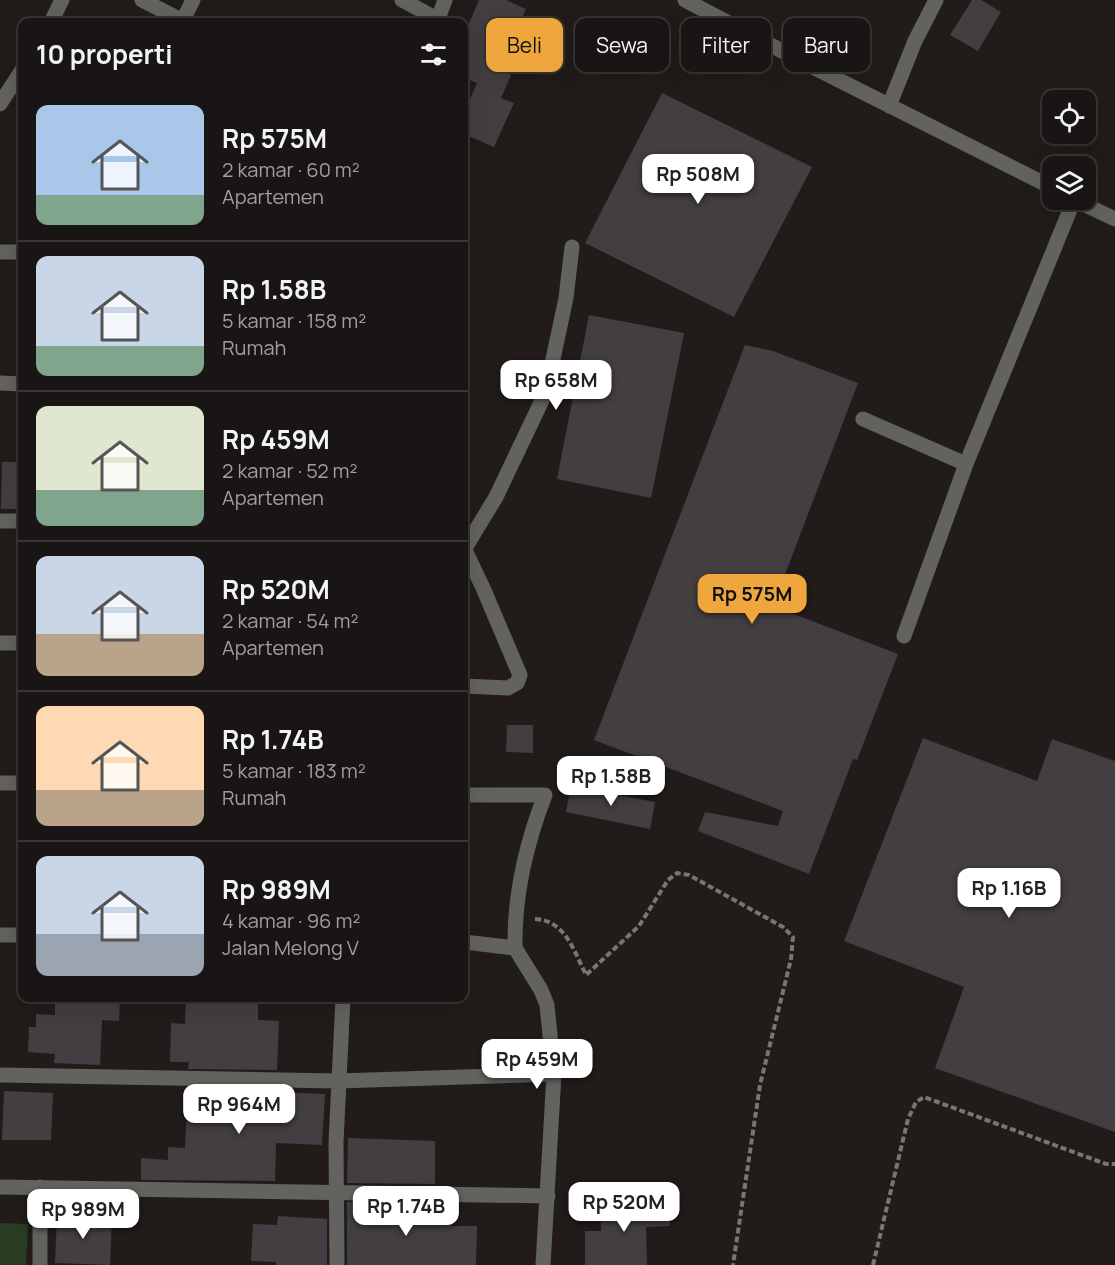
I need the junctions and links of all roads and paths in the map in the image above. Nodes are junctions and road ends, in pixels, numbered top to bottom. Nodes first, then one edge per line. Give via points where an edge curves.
1 (62, 0) edge
2 (142, 0) edge
3 (193, 0) edge
4 (402, 0) edge
5 (445, 0) edge
6 (686, 0) edge
7 (936, 0) edge
8 (53, 18) edge
9 (176, 18) edge
10 (185, 18) edge
11 (432, 18) edge
12 (438, 18) edge
13 (18, 78) edge
14 (0, 105) edge
15 (889, 106) junction
16 (1042, 182) edge
17 (1070, 210) edge
18 (1096, 210) edge
19 (1115, 219) edge
20 (572, 247) dead end
21 (0, 252) edge
22 (18, 252) edge
23 (0, 384) edge
24 (18, 384) edge
25 (863, 419) dead end
26 (966, 464) junction
27 (0, 521) edge
28 (18, 521) edge
29 (468, 542) edge
30 (468, 557) edge
31 (904, 636) dead end
32 (0, 643) edge
33 (18, 643) edge
34 (468, 686) edge
35 (0, 783) edge
36 (18, 783) edge
37 (468, 795) edge
38 (514, 922) junction
39 (0, 935) edge
40 (18, 935) edge
41 (468, 942) edge
42 (515, 948) junction
43 (343, 1002) edge
44 (0, 1074) edge
45 (554, 1074) junction
46 (338, 1081) junction
47 (1115, 1164) edge
48 (0, 1187) edge
49 (40, 1187) junction
50 (336, 1193) junction
51 (548, 1196) junction
52 (40, 1265) edge
53 (337, 1265) edge
54 (543, 1265) edge
55 (733, 1265) edge
56 (873, 1265) edge

1 - 8 street
2 - 9 street
3 - 10 street
4 - 11 street
5 - 12 street
6 - 15 street
7 - 15 street
13 - 14 street
15 - 16 street
17 - 26 street
18 - 19 street
20 - 29 street via 566,298 546,392 496,498
21 - 22 street
23 - 24 street
25 - 26 street
26 - 31 street
27 - 28 street
30 - 34 street via 520,675 508,688
32 - 33 street
35 - 36 street
37 - 38 street via 545,795 529,838
38 - 42 street
38 - 55 path via 545,920 564,932 586,975 639,926 668,880 677,873 689,874 783,927 793,937 760,1085
39 - 40 street
41 - 42 street
42 - 45 street via 547,1005
43 - 46 street
44 - 46 street
45 - 46 street
45 - 51 street
46 - 50 street
47 - 56 path via 924,1097 916,1102 908,1119
48 - 49 street
49 - 50 street
49 - 52 street
50 - 51 street
50 - 53 street
51 - 54 street

